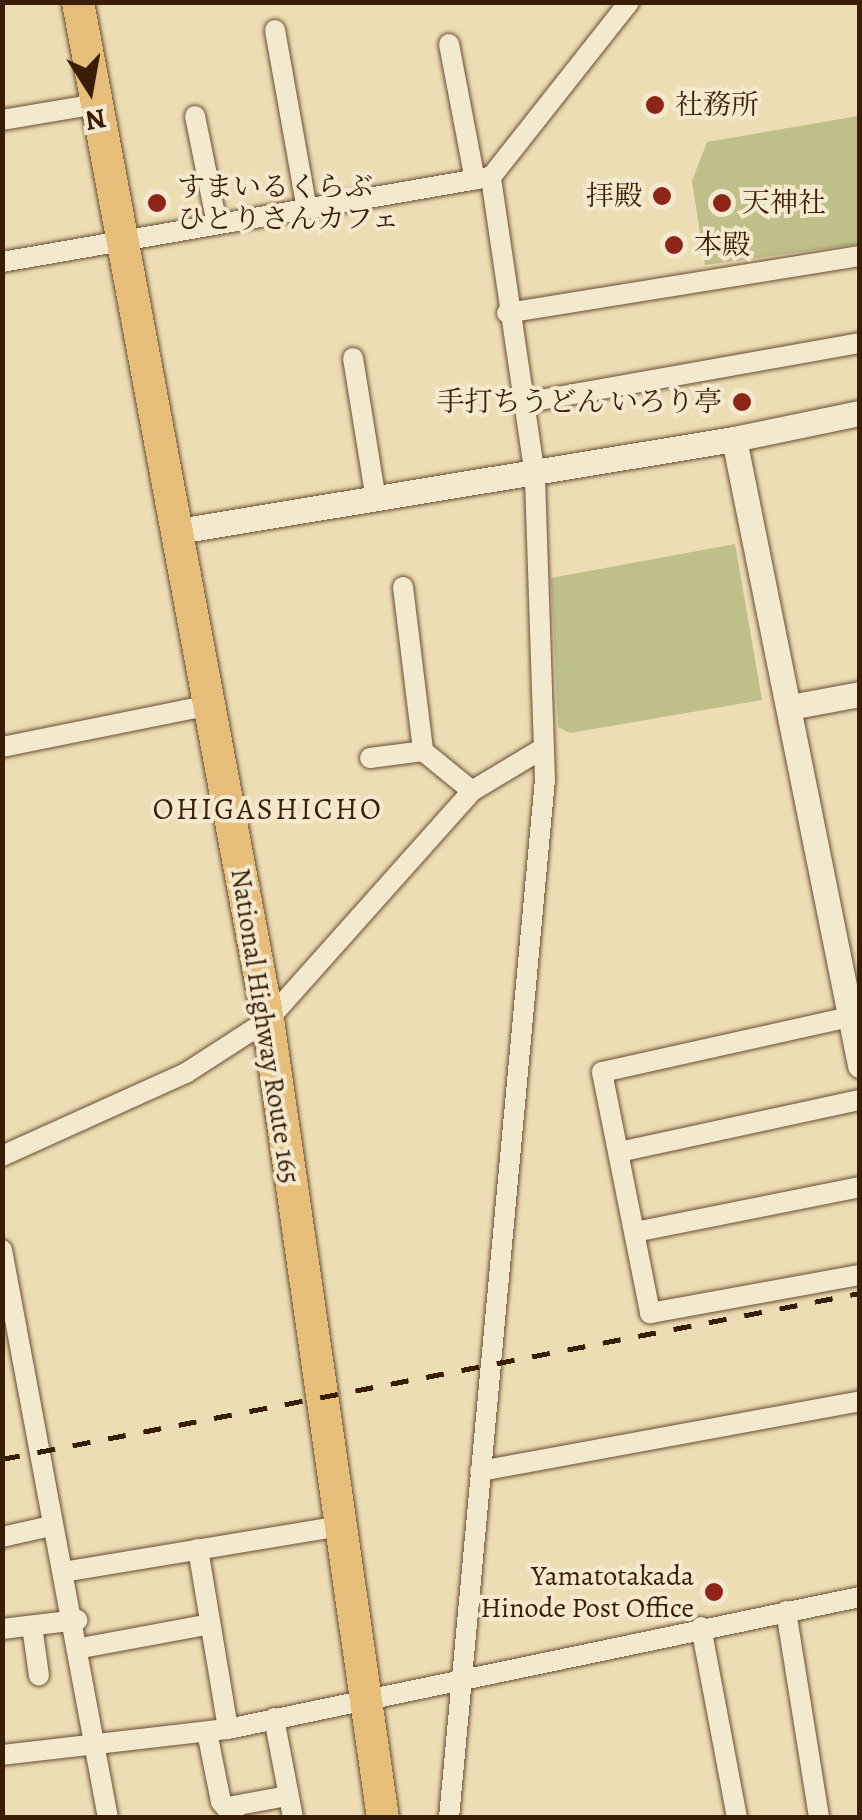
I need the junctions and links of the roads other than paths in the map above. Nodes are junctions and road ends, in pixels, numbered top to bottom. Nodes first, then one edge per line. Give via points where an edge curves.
1 (78, 2) edge
2 (629, 2) edge
3 (276, 30) dead end
4 (449, 44) dead end
5 (98, 104) junction
6 (195, 116) dead end
7 (2, 120) edge
8 (483, 179) junction
9 (307, 208) junction
10 (216, 224) junction
11 (122, 240) junction
12 (860, 256) edge
13 (2, 262) edge
14 (507, 313) junction
15 (860, 343) edge
16 (353, 358) dead end
17 (522, 403) junction
18 (860, 414) edge
19 (734, 439) junction
20 (535, 476) junction
21 (376, 500) junction
22 (178, 531) junction
23 (403, 587) dead end
24 (860, 694) edge
25 (211, 705) junction
26 (790, 707) junction
27 (2, 747) edge
28 (542, 750) junction
29 (422, 751) junction
30 (370, 758) dead end
31 (472, 791) junction
32 (850, 1017) junction
33 (268, 1020) junction
34 (860, 1065) edge
35 (860, 1100) edge
36 (618, 1152) junction
37 (2, 1156) edge
38 (860, 1187) edge
39 (636, 1232) junction
40 (2, 1250) edge
41 (860, 1275) edge
42 (860, 1401) edge
43 (480, 1471) junction
44 (52, 1526) junction
45 (342, 1526) junction
46 (2, 1537) edge
47 (198, 1549) junction
48 (63, 1572) junction
49 (860, 1598) edge
50 (786, 1611) junction
51 (76, 1620) junction
52 (210, 1624) junction
53 (32, 1626) junction
54 (701, 1627) junction
55 (2, 1629) edge
56 (81, 1648) junction
57 (39, 1676) dead end
58 (461, 1676) junction
59 (360, 1695) junction
60 (274, 1718) junction
61 (217, 1730) junction
62 (96, 1750) junction
63 (2, 1755) edge
64 (287, 1796) junction
65 (234, 1812) edge
66 (108, 1818) edge
67 (294, 1818) edge
68 (383, 1818) edge
69 (449, 1818) edge
70 (737, 1818) edge
71 (819, 1818) edge

1 - 5 highway, National Highway Route 165
2 - 8 street
3 - 9 street
4 - 8 street
5 - 7 street
5 - 11 highway, National Highway Route 165
6 - 10 street
8 - 9 street
8 - 14 street
9 - 10 street
10 - 11 street
11 - 13 street
11 - 22 highway, National Highway Route 165
12 - 14 street
14 - 17 street
15 - 17 street
16 - 21 street
17 - 20 street
18 - 19 street
19 - 20 street
19 - 26 street
20 - 21 street
20 - 28 street
21 - 22 street
22 - 25 highway, National Highway Route 165
23 - 29 street
24 - 26 street
25 - 27 street
25 - 33 highway, National Highway Route 165
26 - 32 street
28 - 31 street
28 - 43 street
29 - 30 street
29 - 31 street
31 - 33 street
32 - 34 street
32 - 36 street via 602,1072
33 - 37 street via 186,1073
33 - 45 highway, National Highway Route 165
35 - 36 street
36 - 39 street
38 - 39 street
39 - 41 street via 650,1313
40 - 44 street
42 - 43 street
43 - 58 street
44 - 46 street
44 - 48 street
45 - 47 street
45 - 59 highway, National Highway Route 165
47 - 48 street
47 - 52 street
48 - 51 street
49 - 50 street
50 - 54 street
50 - 71 street
51 - 53 street
51 - 56 street
52 - 56 street
52 - 61 street
53 - 55 street
53 - 57 street
54 - 58 street
54 - 70 street
56 - 62 street
58 - 59 street
58 - 69 street
59 - 60 street
59 - 68 highway, National Highway Route 165
60 - 61 street
60 - 64 street
61 - 62 street
61 - 65 street via 220,1802
62 - 63 street
62 - 66 street
64 - 65 street
64 - 67 street

